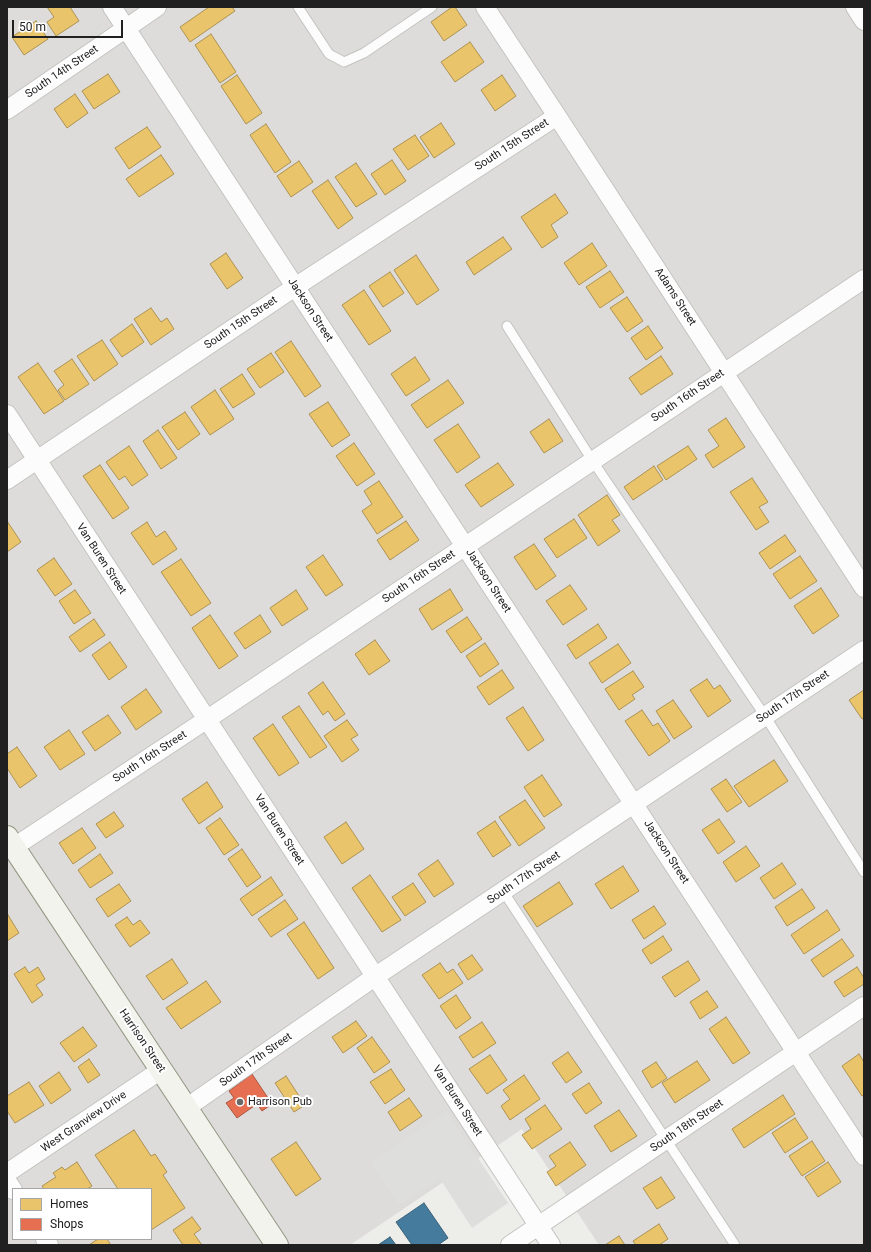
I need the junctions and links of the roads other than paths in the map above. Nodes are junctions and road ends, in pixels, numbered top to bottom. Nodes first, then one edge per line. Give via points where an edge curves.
1 (112, 7) edge
2 (157, 7) edge
3 (298, 7) edge
4 (432, 7) edge
5 (485, 7) edge
6 (855, 7) edge
7 (864, 21) edge
8 (126, 28) junction
9 (7, 110) edge
10 (557, 116) junction
11 (864, 279) edge
12 (295, 287) junction
13 (507, 326) dead end
14 (723, 372) junction
15 (7, 414) edge
16 (37, 460) junction
17 (592, 460) junction
18 (7, 480) edge
19 (465, 546) junction
20 (864, 588) edge
21 (864, 650) edge
22 (765, 716) junction
23 (206, 720) junction
24 (634, 804) junction
25 (10, 842) edge
26 (864, 872) edge
27 (503, 891) junction
28 (376, 976) junction
29 (864, 1006) edge
30 (796, 1052) junction
31 (162, 1070) junction
32 (186, 1108) junction
33 (666, 1140) junction
34 (864, 1156) edge
35 (7, 1173) edge
36 (538, 1226) junction
37 (277, 1245) edge
38 (510, 1245) edge
39 (551, 1245) edge
40 (734, 1245) edge

1 - 8 street, Jackson Street
2 - 8 street, South 14th Street
3 - 4 lane via 329,54 344,62 364,52
5 - 10 street, Adams Street
6 - 7 street
8 - 9 street, South 14th Street
8 - 12 street, Jackson Street
10 - 12 street, South 15th Street
10 - 14 street, Adams Street
11 - 14 street, South 16th Street
12 - 16 street, South 15th Street
12 - 19 street, Jackson Street
13 - 17 lane
14 - 17 street, South 16th Street
14 - 20 street, Adams Street
15 - 16 street, Van Buren Street
16 - 18 street, South 15th Street
16 - 23 street, Van Buren Street
17 - 19 street, South 16th Street
17 - 22 lane
19 - 23 street, South 16th Street
19 - 24 street, Jackson Street
21 - 22 street, South 17th Street
22 - 24 street, South 17th Street
22 - 26 lane
23 - 25 street, South 16th Street
23 - 28 street, Van Buren Street
24 - 27 street, South 17th Street
24 - 30 street, Jackson Street
25 - 31 street, Harrison Street
27 - 28 street, South 17th Street
27 - 33 lane
28 - 32 street, South 17th Street
28 - 36 street, Van Buren Street
29 - 30 street, South 18th Street
30 - 33 street, South 18th Street
30 - 34 street, Jackson Street
31 - 32 street, Harrison Street
31 - 35 street, West Granview Drive
32 - 37 street, Harrison Street
33 - 36 street, South 18th Street
33 - 40 lane
36 - 38 street, South 18th Street
36 - 39 street, Van Buren Street

